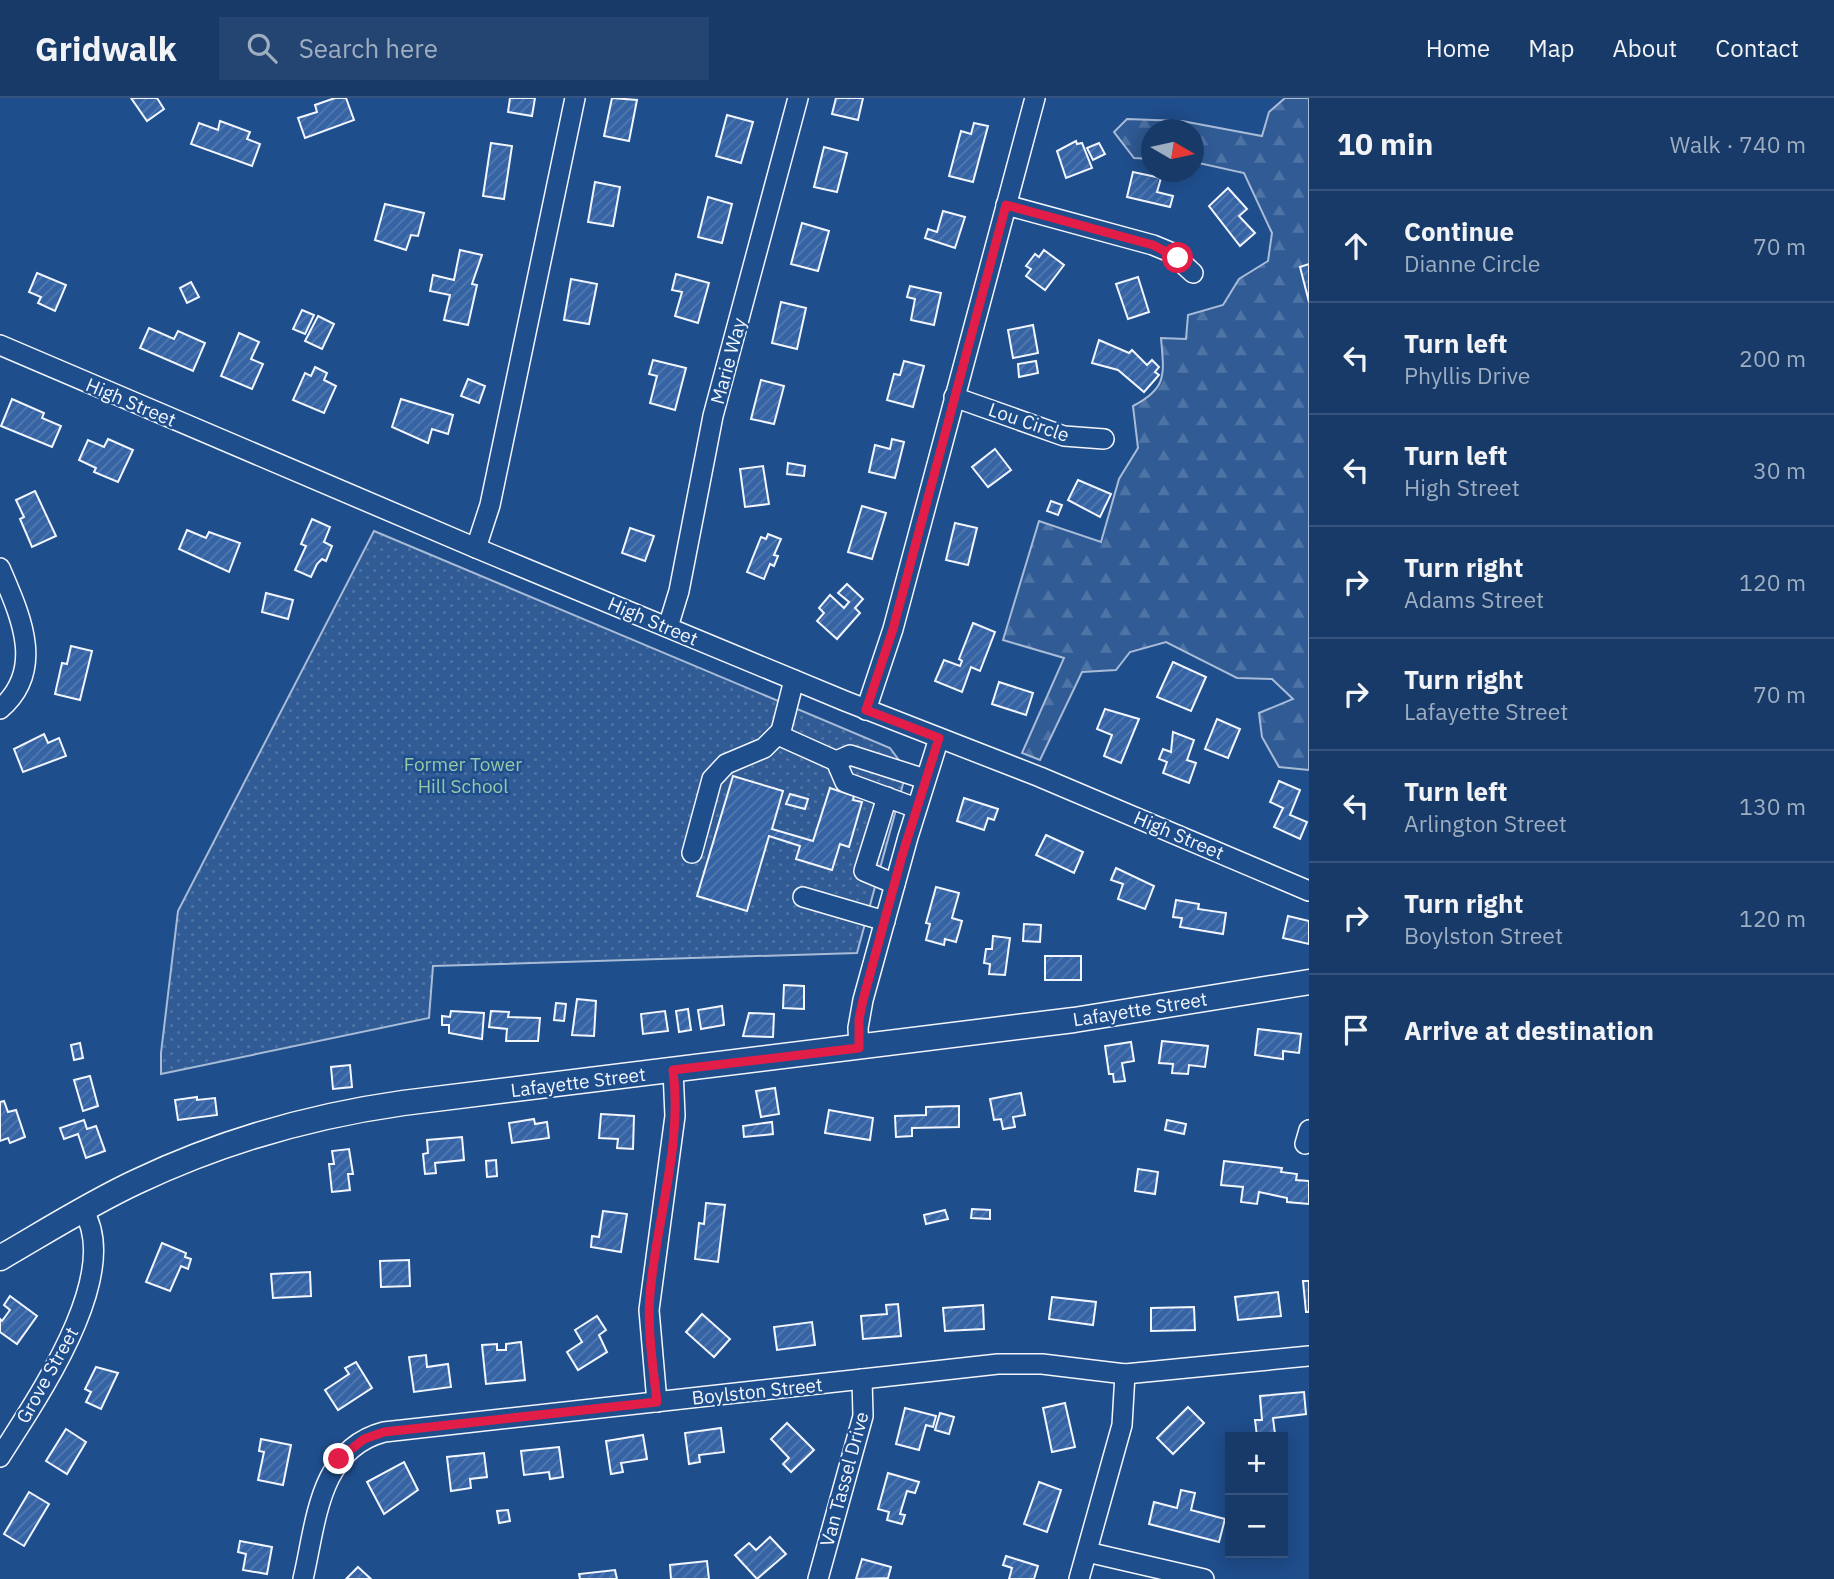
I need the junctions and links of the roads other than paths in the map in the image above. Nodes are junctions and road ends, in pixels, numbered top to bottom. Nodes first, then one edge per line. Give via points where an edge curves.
1 (575, 98) edge
2 (799, 98) edge
3 (1035, 98) edge
4 (1006, 205) junction
5 (1193, 272) dead end
6 (0, 345) edge
7 (954, 397) junction
8 (1104, 439) dead end
9 (476, 548) junction
10 (0, 568) edge
11 (668, 627) junction
12 (794, 680) junction
13 (0, 709) edge
14 (866, 710) junction
15 (778, 735) junction
16 (939, 738) junction
17 (836, 761) junction
18 (925, 779) junction
19 (887, 797) junction
20 (916, 808) junction
21 (692, 853) dead end
22 (895, 884) junction
23 (1309, 891) edge
24 (803, 897) dead end
25 (885, 921) junction
26 (1309, 982) edge
27 (859, 1048) junction
28 (673, 1070) junction
29 (83, 1210) junction
30 (0, 1258) edge
31 (1309, 1356) edge
32 (1125, 1374) junction
33 (862, 1379) junction
34 (657, 1402) junction
35 (0, 1457) edge
36 (1087, 1552) junction
37 (303, 1579) edge
38 (818, 1579) edge
39 (1079, 1579) edge
40 (1204, 1579) edge

1 - 9 street via 490,505
2 - 11 street, Marie Way via 713,416
3 - 4 street
4 - 5 street via 1153,245 1170,252
4 - 7 street
6 - 9 street, High Street
7 - 8 street, Lou Circle via 1064,436
7 - 14 street via 893,629
9 - 11 street, High Street
10 - 13 street via 26,643 22,676
11 - 12 street, High Street
12 - 14 street, High Street
12 - 15 street
14 - 16 street, High Street
15 - 17 street
15 - 21 street via 764,748 726,764 712,779
16 - 18 street
16 - 23 street, High Street
17 - 18 street via 850,755
17 - 19 street via 845,782
18 - 20 street
19 - 20 street
19 - 22 street via 864,872
20 - 22 street
22 - 25 street
24 - 25 street
25 - 27 street via 859,1019
26 - 27 main road, Lafayette Street
27 - 28 main road, Lafayette Street
28 - 29 main road, Lafayette Street via 403,1103 312,1119 191,1158
28 - 34 street via 675,1116 650,1295
29 - 30 main road, Lafayette Street
29 - 35 street, Grove Street via 93,1228 95,1250 80,1312 57,1363
31 - 32 street, Boylston Street
32 - 33 street, Boylston Street via 1013,1363
32 - 36 street via 1122,1425
33 - 34 street, Boylston Street
33 - 38 street, Van Tassel Drive via 861,1425
34 - 37 street, Boylston Street via 394,1431 364,1439 339,1459 328,1478
36 - 39 street
36 - 40 street

